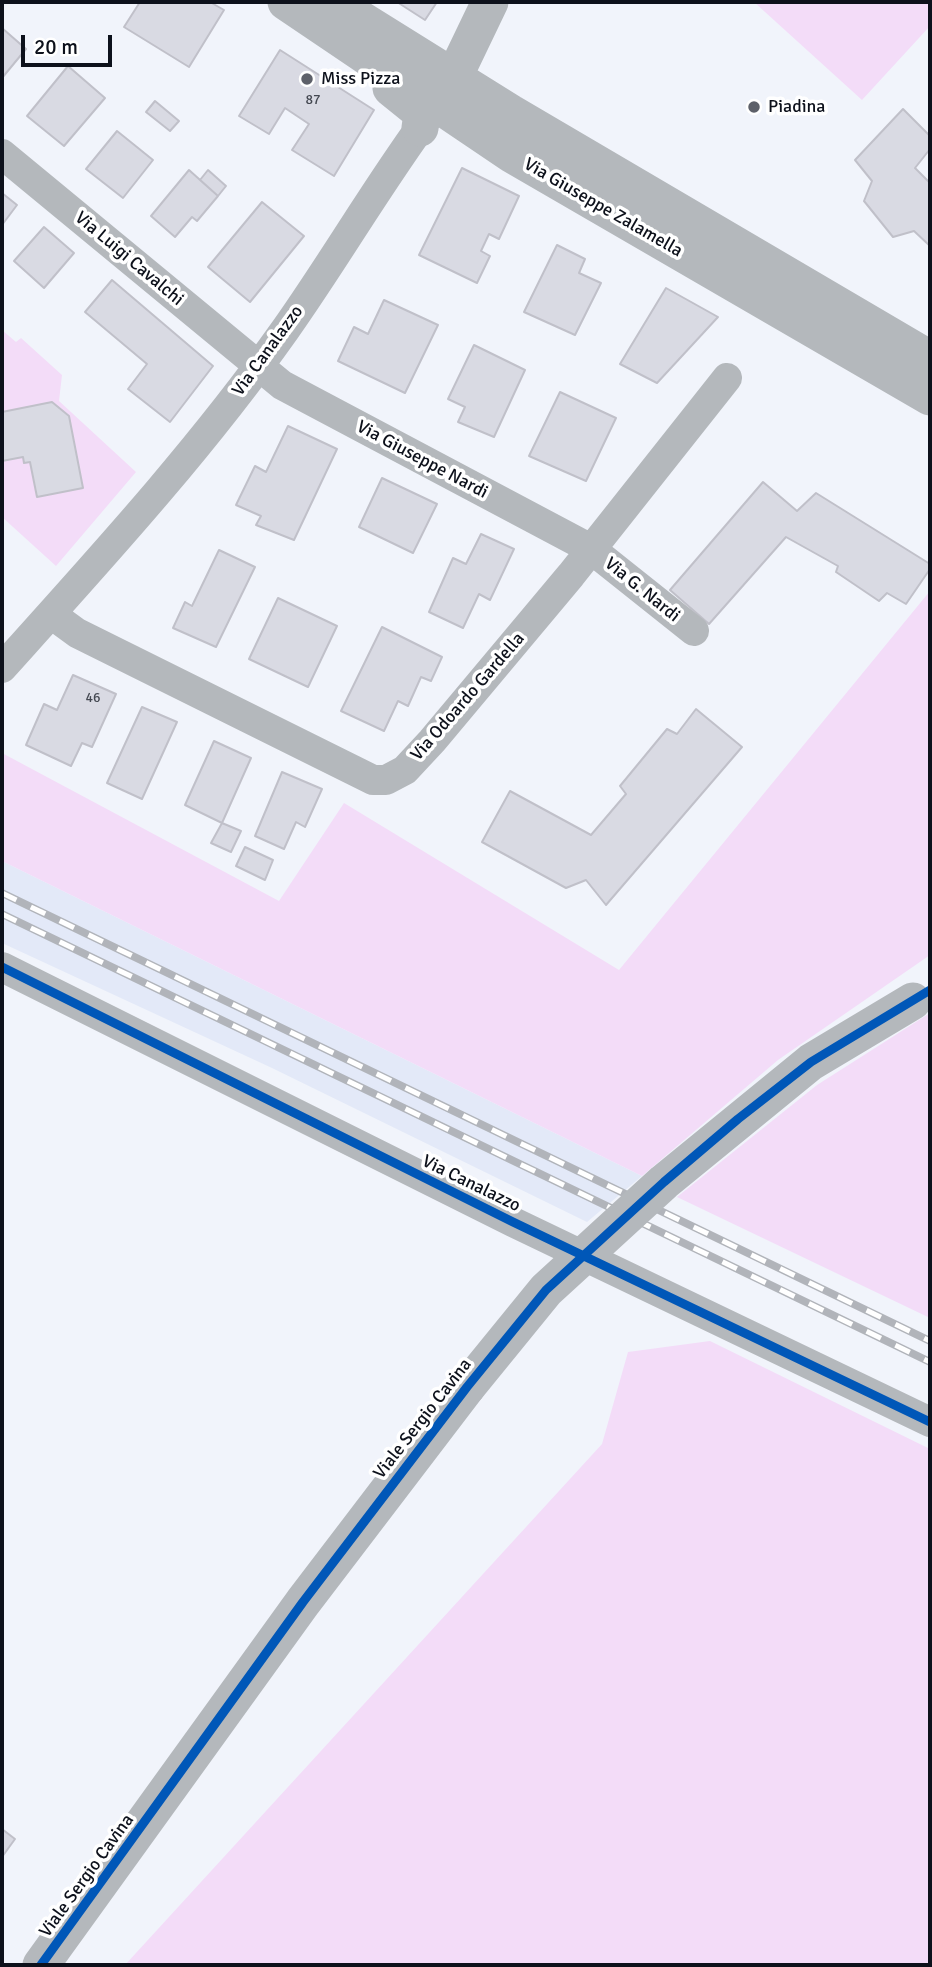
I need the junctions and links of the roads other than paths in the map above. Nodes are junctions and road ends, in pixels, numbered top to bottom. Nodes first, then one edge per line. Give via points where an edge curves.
1 (270, 2) edge
2 (286, 2) edge
3 (334, 2) edge
4 (490, 2) edge
5 (441, 106) junction
6 (2, 154) edge
7 (930, 359) edge
8 (257, 365) junction
9 (727, 378) dead end
10 (930, 397) edge
11 (591, 549) junction
12 (51, 614) junction
13 (694, 631) dead end
14 (2, 668) edge
15 (2, 967) edge
16 (922, 995) edge
17 (930, 1422) edge
18 (41, 1965) edge

1 - 5 street via 422,113
2 - 5 street, Via Giuseppe Zalamella
3 - 5 street, Via Giuseppe Zalamella
4 - 5 street, Via Canalazzo
5 - 7 street, Via Giuseppe Zalamella via 686,217
5 - 8 street, Via Canalazzo
5 - 10 street, Via Giuseppe Zalamella via 511,154
6 - 8 street, Via Luigi Cavalchi
8 - 11 street, Via Giuseppe Nardi via 282,385
8 - 12 street, Via Canalazzo via 169,479
9 - 11 street, Via Odoardo Gardella
11 - 12 street, Via Odoardo Gardella via 432,741 405,770 386,780 373,780 77,634
11 - 13 street, Via G. Nardi
12 - 14 street, Via Canalazzo
15 - 17 street, Via Canalazzo via 513,1222
16 - 18 street, Viale Sergio Cavina, bridge via 811,1062 664,1182 546,1290 303,1602

